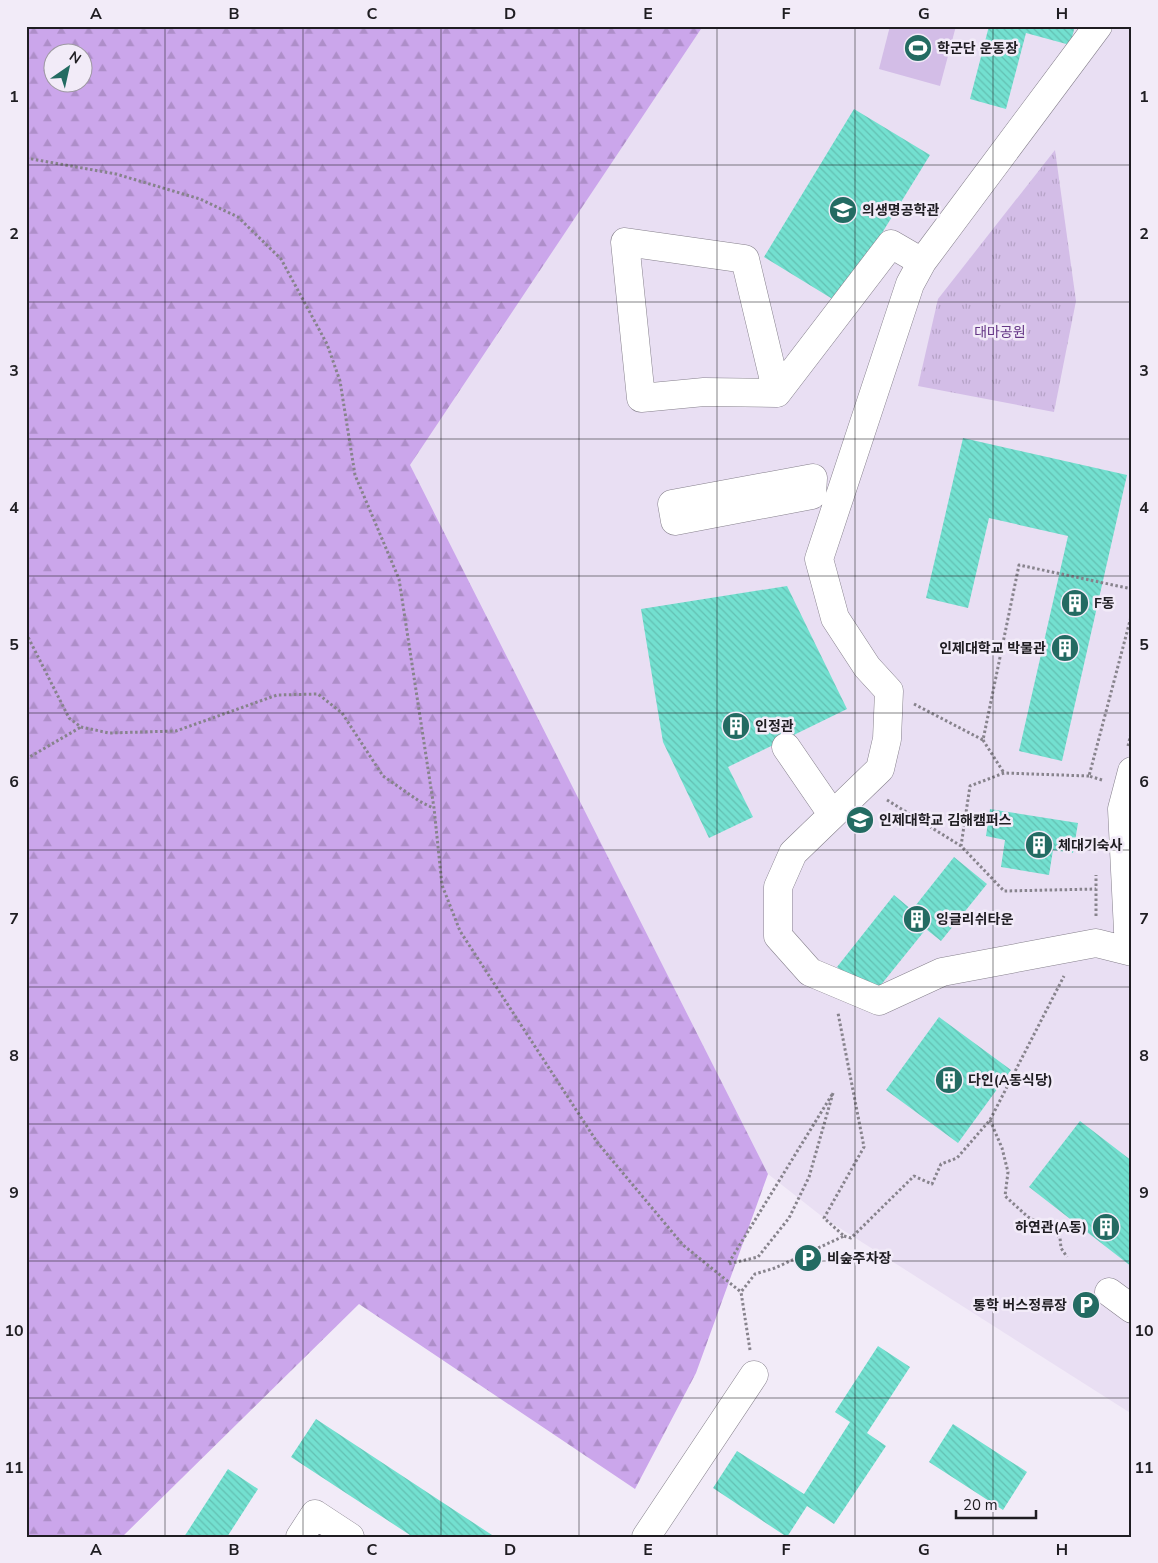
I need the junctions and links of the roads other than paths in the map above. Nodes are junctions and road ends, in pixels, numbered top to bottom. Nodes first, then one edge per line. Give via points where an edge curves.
1 (1098, 26) edge
2 (922, 262) junction
3 (777, 393) junction
4 (813, 488) dead end
5 (839, 495) junction
6 (786, 747) dead end
7 (1132, 771) edge
8 (832, 814) junction
9 (1131, 952) edge
10 (1109, 1292) dead end
11 (1132, 1309) edge
12 (754, 1375) road end
13 (300, 1537) edge
14 (350, 1537) edge
15 (646, 1537) edge

1 - 2 street
2 - 3 street via 891,244
2 - 5 street via 910,284
3 - 3 street via 745,259 625,242 641,398 704,392
4 - 5 street
5 - 8 street via 819,559 835,618 867,667 889,690 888,739 880,769
6 - 8 street
7 - 9 street via 1122,809
8 - 9 street via 793,853 778,887 778,936 810,972 832,984 879,1001 942,972 1096,944
10 - 11 street
12 - 15 street
13 - 14 street via 315,1514

